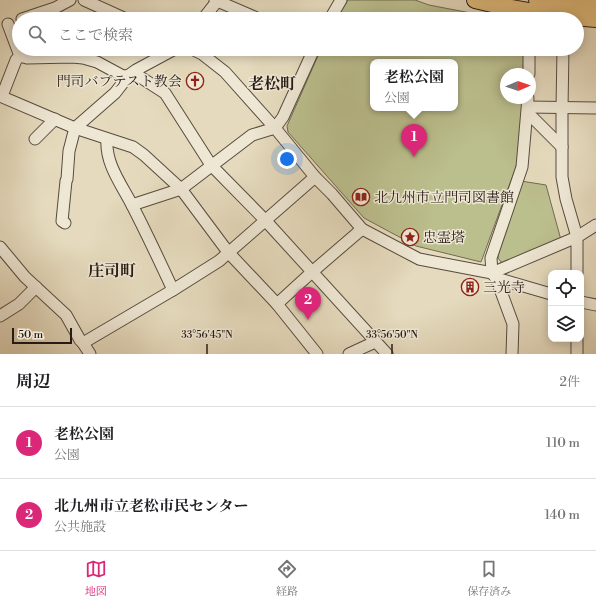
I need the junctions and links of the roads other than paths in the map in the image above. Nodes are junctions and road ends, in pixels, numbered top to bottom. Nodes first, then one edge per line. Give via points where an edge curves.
1 (70, 0) edge
2 (84, 0) edge
3 (216, 0) edge
4 (341, 0) edge
5 (475, 0) edge
6 (533, 6) edge
7 (596, 6) edge
8 (43, 12) edge
9 (111, 12) edge
10 (207, 12) edge
11 (243, 12) edge
12 (334, 12) edge
13 (548, 12) edge
14 (584, 19) edge
15 (596, 19) edge
16 (4, 25) edge
17 (12, 40) edge
18 (20, 56) joint
19 (162, 56) edge
20 (205, 56) edge
21 (311, 56) edge
22 (529, 56) edge
23 (563, 56) edge
24 (529, 68) edge
25 (129, 75) junction
26 (1, 96) edge
27 (528, 106) edge
28 (562, 108) junction
29 (596, 108) edge
30 (55, 119) junction
31 (75, 128) junction
32 (275, 128) junction
33 (35, 139) dead end
34 (106, 139) junction
35 (562, 147) junction
36 (211, 165) junction
37 (314, 177) junction
38 (181, 189) junction
39 (132, 205) junction
40 (265, 220) junction
41 (65, 223) dead end
42 (596, 225) edge
43 (362, 229) junction
44 (577, 237) junction
45 (0, 247) edge
46 (228, 252) junction
47 (577, 270) edge
48 (312, 272) junction
49 (494, 276) junction
50 (36, 287) junction
51 (173, 290) junction
52 (548, 293) edge
53 (584, 303) edge
54 (278, 304) junction
55 (596, 305) edge
56 (0, 316) edge
57 (375, 342) junction
58 (577, 342) edge
59 (83, 343) junction
60 (90, 354) edge
61 (317, 354) edge
62 (349, 354) edge
63 (386, 354) edge
64 (512, 354) edge
65 (577, 354) edge

1 - 8 street
2 - 9 street
3 - 10 street
3 - 11 street
4 - 12 street
5 - 6 highway
6 - 7 highway
6 - 13 highway
14 - 15 highway
16 - 17 street
18 - 25 street via 83,58 97,62 123,76
18 - 26 street
19 - 25 street
20 - 32 street via 226,72
21 - 32 street via 283,117
22 - 24 street
23 - 28 street
25 - 31 street via 115,93
25 - 36 street via 137,75 165,93
26 - 30 street
27 - 28 street
27 - 35 street
27 - 49 street via 522,167 491,258
28 - 29 street
28 - 35 street
30 - 31 street
30 - 33 street
31 - 34 street
31 - 41 street via 69,151 62,221
32 - 36 street via 252,134
32 - 37 street
34 - 38 street via 133,148 144,155
34 - 39 street via 113,170
35 - 44 street via 562,178
36 - 38 street
36 - 40 street
37 - 40 street
37 - 43 street
38 - 39 street
38 - 46 street
39 - 51 street
40 - 46 street
40 - 48 street
42 - 44 street
43 - 48 street
43 - 49 street via 419,259
44 - 47 street
44 - 49 street
45 - 50 street
46 - 51 street via 219,261
46 - 54 street
48 - 54 street
48 - 57 street
49 - 52 street
49 - 64 street via 513,324
50 - 56 street via 19,304
50 - 59 street via 66,315
51 - 59 street
53 - 55 street
54 - 61 street
57 - 62 street
57 - 63 street
58 - 65 street
59 - 60 street

